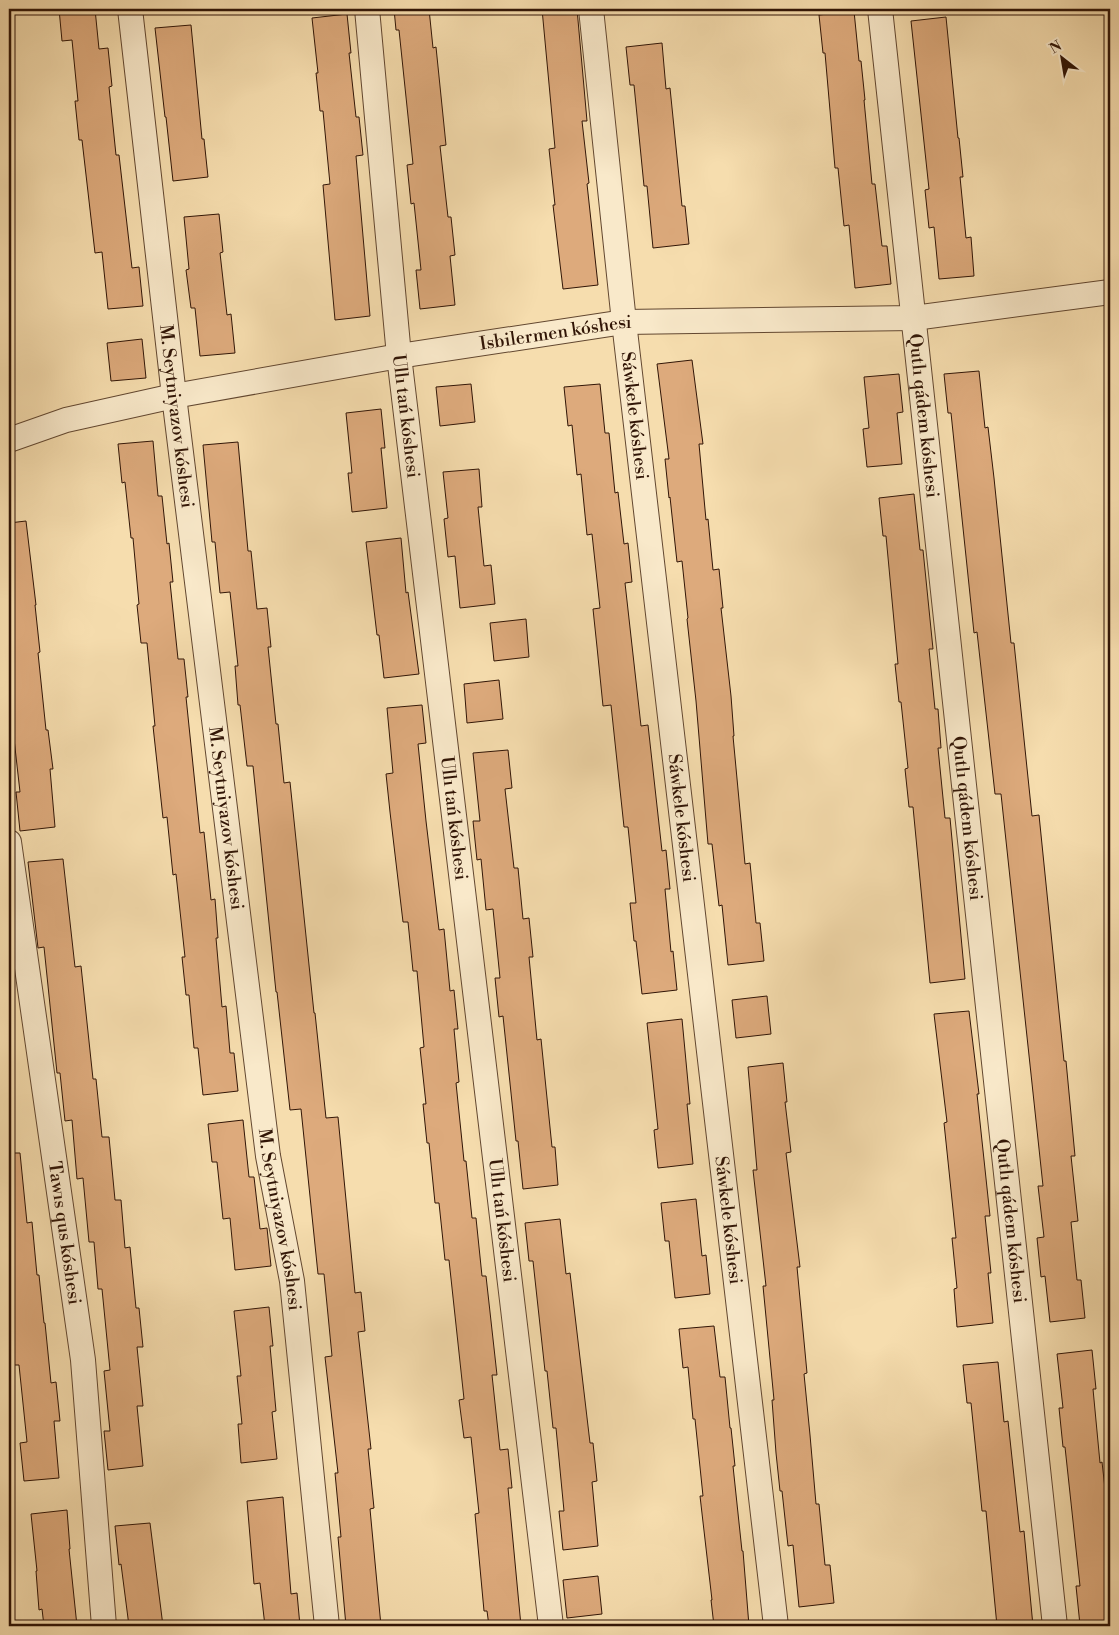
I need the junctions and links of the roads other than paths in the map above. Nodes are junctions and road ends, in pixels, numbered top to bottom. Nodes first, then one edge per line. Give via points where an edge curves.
1 (130, 9) edge
2 (367, 9) edge
3 (591, 9) edge
4 (880, 9) edge
5 (1110, 292) edge
6 (914, 318) junction
7 (624, 322) junction
8 (399, 356) junction
9 (174, 396) junction
10 (9, 440) edge
11 (9, 842) edge
12 (104, 1626) edge
13 (328, 1626) edge
14 (551, 1626) edge
15 (776, 1626) edge
16 (1055, 1626) edge

1 - 9 street, M. Seytniyazov kóshesi
2 - 8 street, Ullı tań kóshesi
3 - 7 street, Sáwkele kóshesi
4 - 6 street, Qutlı qádem kóshesi
5 - 6 street, Isbilermen kóshesi
6 - 7 street, Isbilermen kóshesi
6 - 16 street, Qutlı qádem kóshesi
7 - 8 street, Isbilermen kóshesi
7 - 15 street, Sáwkele kóshesi
8 - 9 street, Isbilermen kóshesi
8 - 14 street, Ullı tań kóshesi
9 - 10 street, Isbilermen kóshesi via 66,420
9 - 13 street, M. Seytniyazov kóshesi via 268,1156 292,1280
11 - 12 street, Tawıs qus kóshesi via 83,1360

